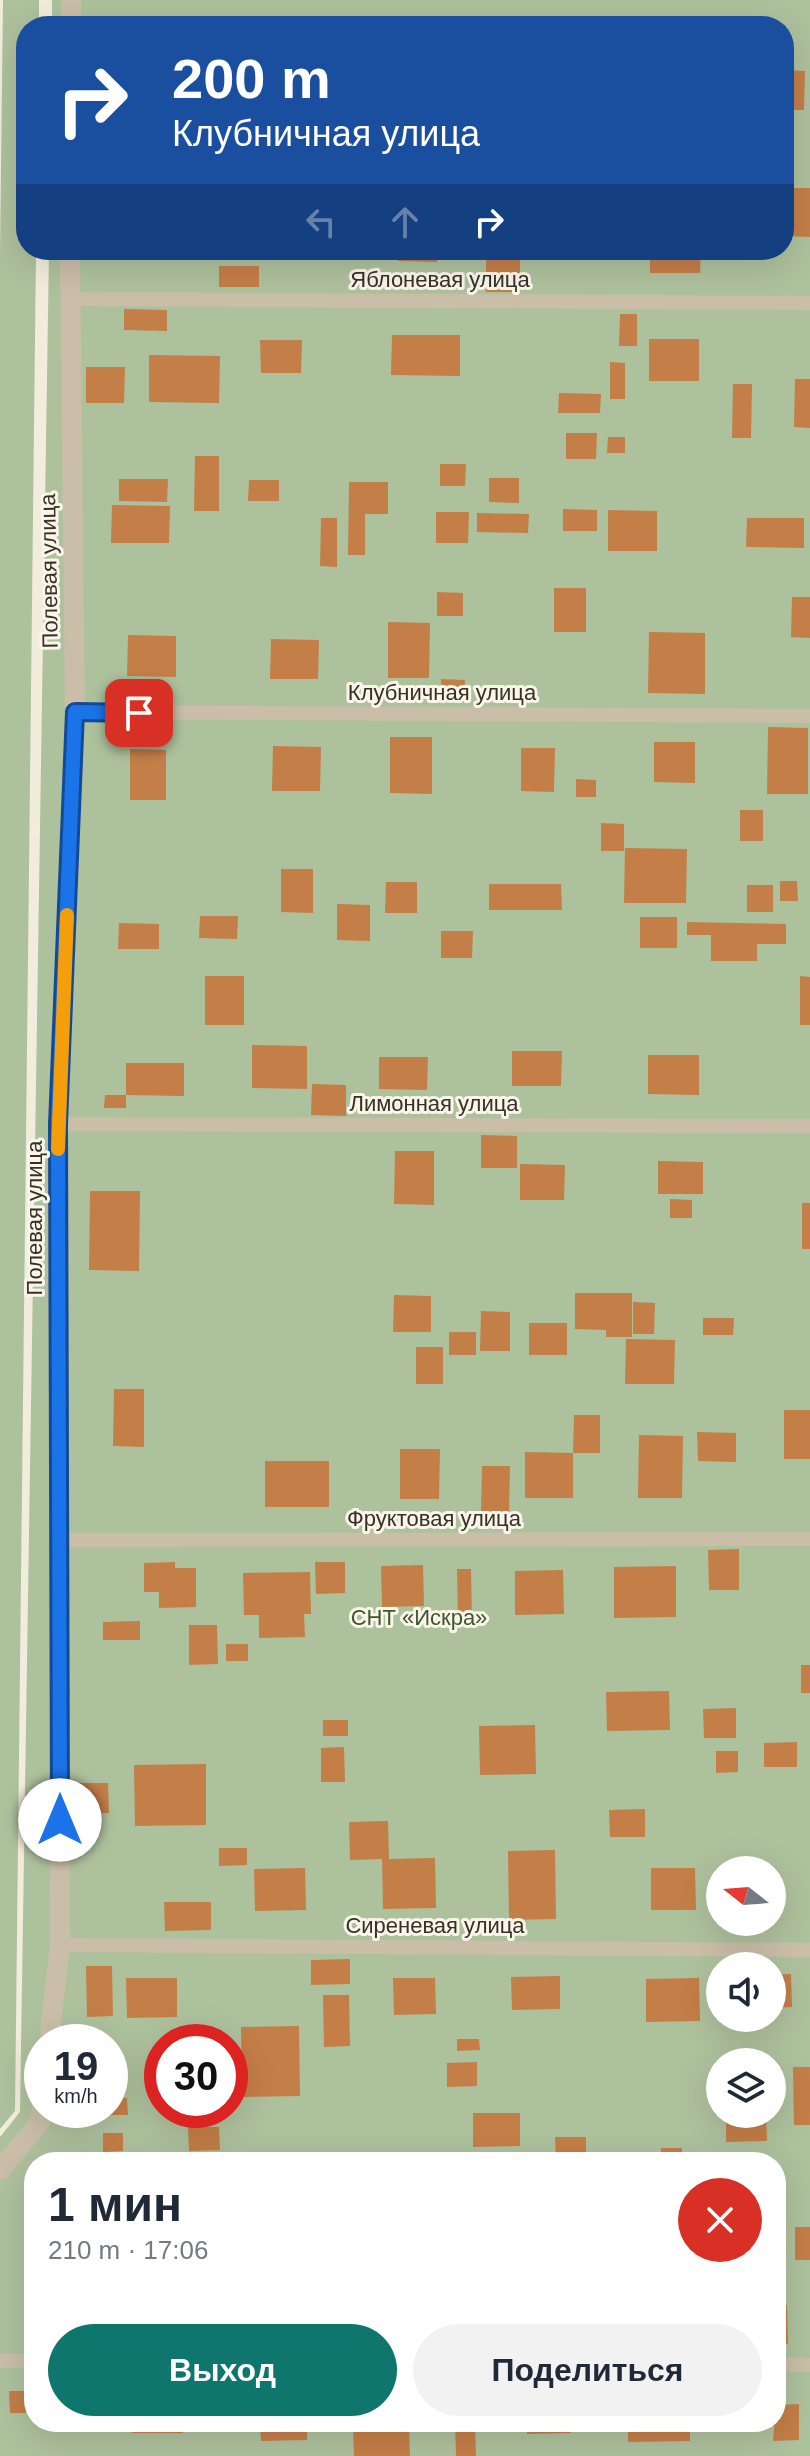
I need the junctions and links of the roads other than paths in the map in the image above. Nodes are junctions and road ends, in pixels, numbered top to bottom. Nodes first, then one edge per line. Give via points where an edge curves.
1 (70, 260) edge
2 (70, 299) junction
3 (810, 303) edge
4 (75, 712) junction
5 (810, 716) edge
6 (58, 1124) junction
7 (810, 1126) edge
8 (810, 1539) edge
9 (59, 1540) junction
10 (60, 1945) junction
11 (810, 1950) edge
12 (51, 2024) edge
13 (35, 2128) edge
14 (0, 2170) edge
15 (0, 2361) edge
16 (24, 2361) edge
17 (786, 2364) edge
18 (810, 2365) edge

1 - 2 street, Полевая улица
2 - 3 lane, Яблоневая улица
2 - 4 street, Полевая улица
4 - 5 lane, Клубничная улица
4 - 6 street, Полевая улица
6 - 7 lane, Лимонная улица
6 - 9 street, Полевая улица
8 - 9 lane, Фруктовая улица
9 - 10 street, Полевая улица
10 - 11 lane, Сиреневая улица
10 - 12 street, Полевая улица
13 - 14 street
15 - 16 lane
17 - 18 lane

